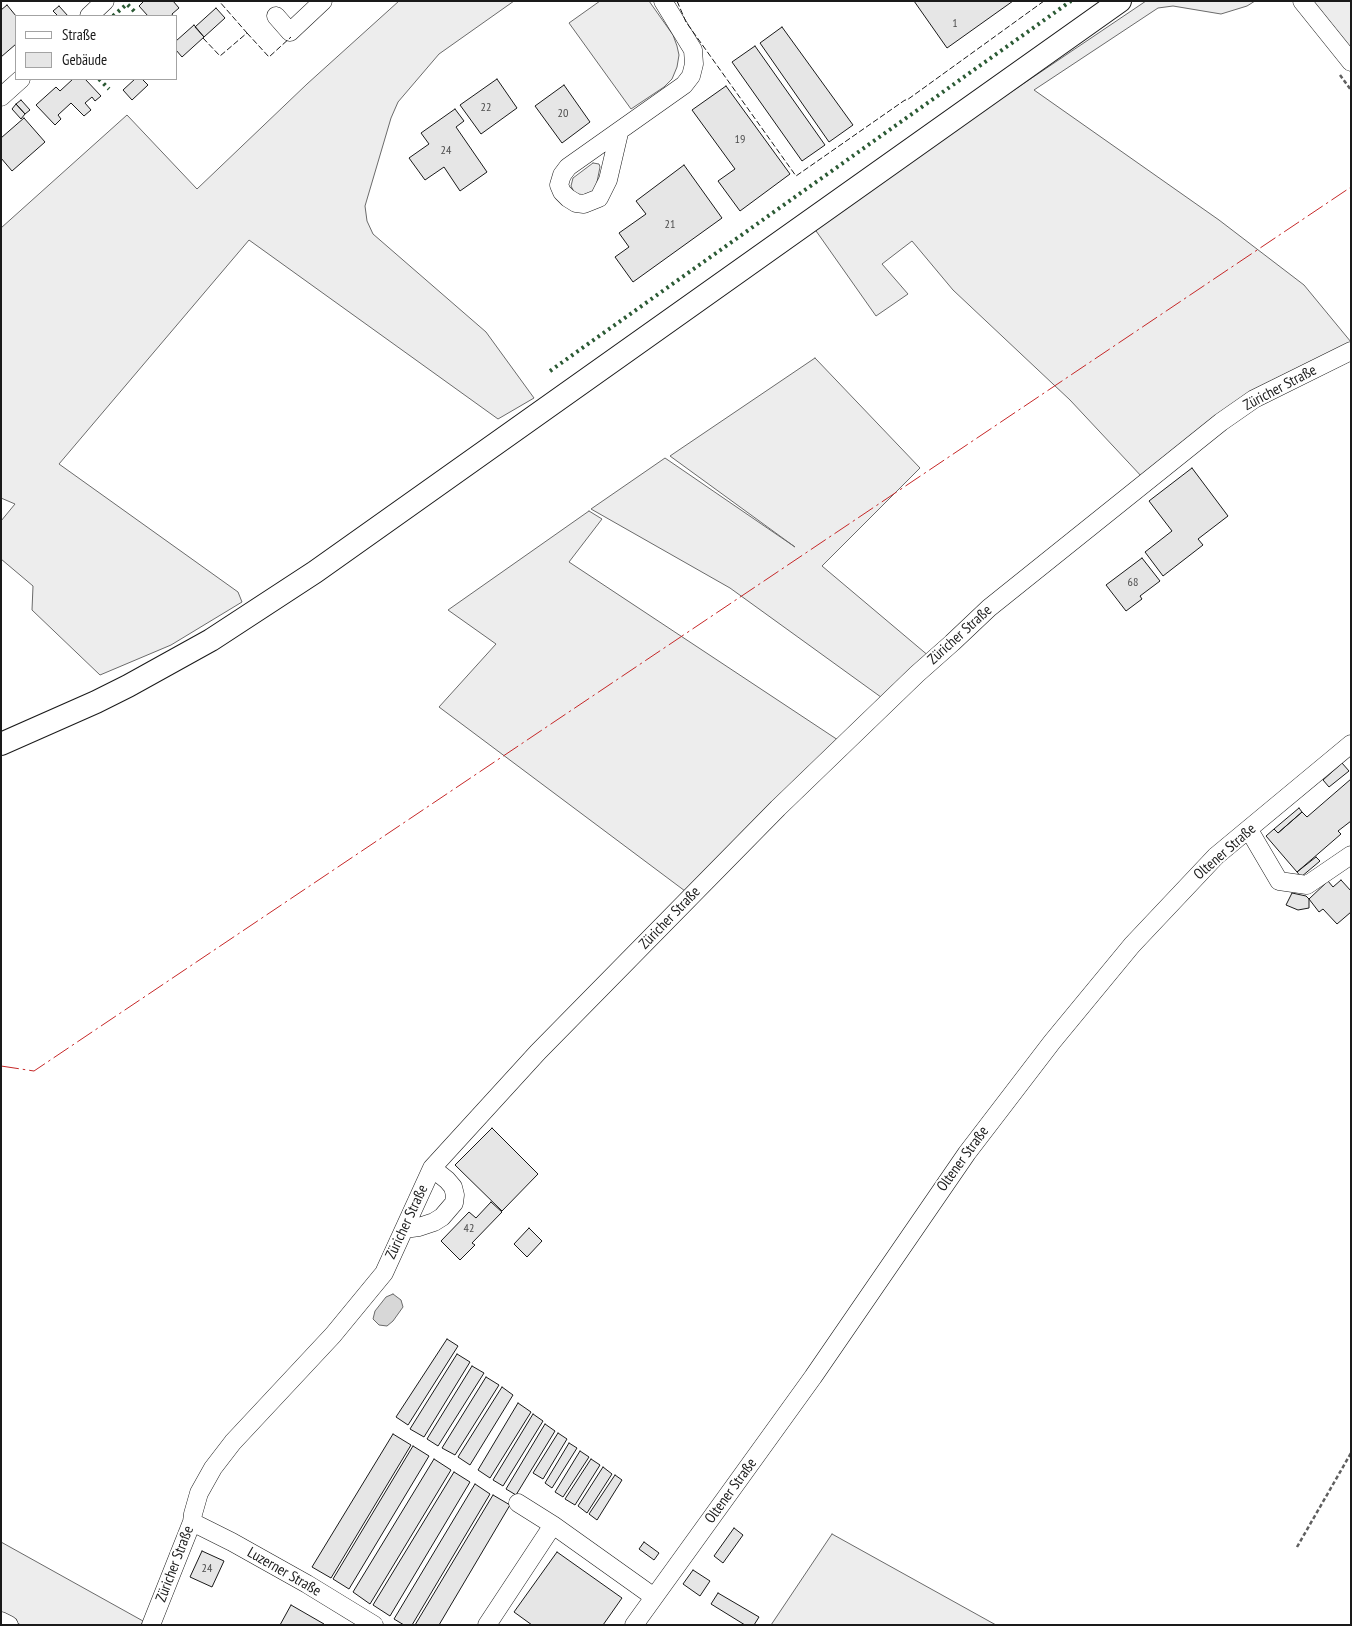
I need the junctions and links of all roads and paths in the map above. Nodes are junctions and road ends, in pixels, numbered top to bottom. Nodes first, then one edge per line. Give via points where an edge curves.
1 (105, 1) edge
2 (663, 1) edge
3 (1120, 1) edge
4 (1302, 1) edge
5 (321, 2) edge
6 (90, 15) edge
7 (276, 16) dead end
8 (1351, 62) edge
9 (20, 80) edge
10 (1, 96) edge
11 (619, 133) dead end
12 (1351, 351) edge
13 (1, 744) edge
14 (1351, 744) edge
15 (1249, 830) junction
16 (1351, 855) edge
17 (432, 1168) junction
18 (404, 1229) junction
19 (1351, 1453) edge
20 (518, 1503) dead end
21 (192, 1522) junction
22 (553, 1526) junction
23 (1297, 1547) dead end
24 (654, 1597) junction
25 (1, 1621) edge
26 (9, 1625) edge
27 (151, 1625) edge
28 (374, 1625) edge
29 (487, 1625) edge
30 (634, 1625) edge

1 - 6 street
2 - 11 street via 693,50 691,76 684,85
3 - 13 main road via 315,572 210,640 128,686
4 - 8 street
5 - 7 street via 290,32
9 - 10 street
12 - 17 street, Züricher Straße via 1254,399 1221,422 989,608 778,808 538,1052
14 - 15 street, Oltener Straße
15 - 16 street via 1279,881 1308,885
15 - 24 street, Oltener Straße via 1216,856 1132,945 966,1153 813,1377
17 - 18 street, Züricher Straße
17 - 18 street via 453,1187 454,1203 434,1222
18 - 21 street, Züricher Straße via 384,1273 333,1335 212,1468 199,1493
19 - 23 path
20 - 22 street
21 - 27 street, Züricher Straße
21 - 28 street, Luzerner Straße via 307,1584
22 - 24 street
22 - 29 street
24 - 30 street, Oltener Straße
25 - 26 street

